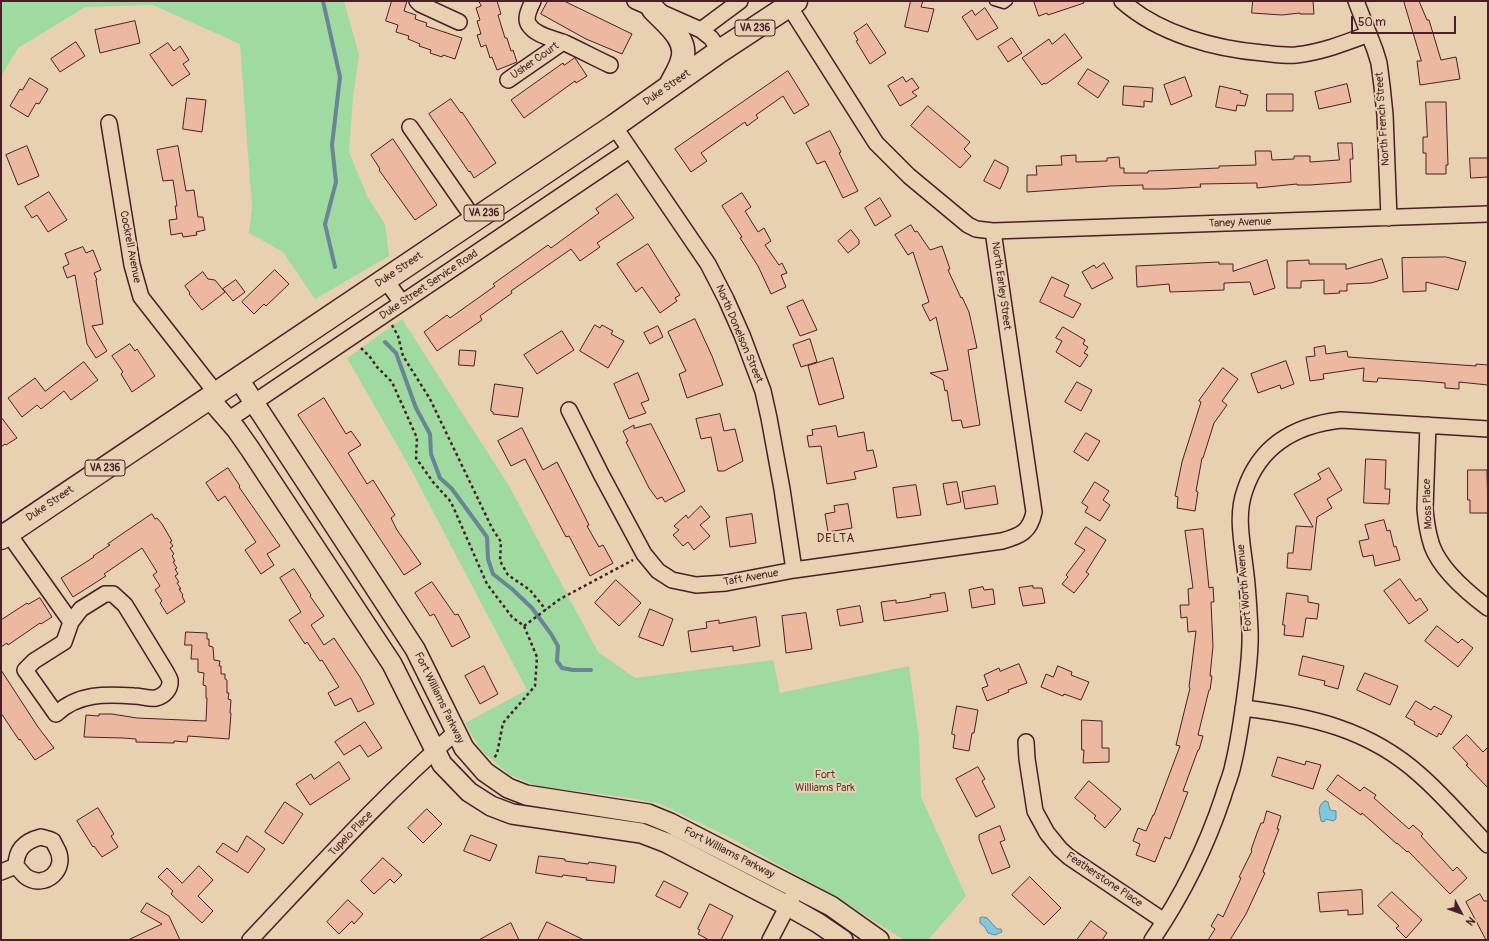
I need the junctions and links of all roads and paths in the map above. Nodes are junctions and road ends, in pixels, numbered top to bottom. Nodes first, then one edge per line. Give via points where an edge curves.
1 (417, 1) edge
2 (533, 1) edge
3 (740, 1) edge
4 (994, 1) edge
5 (1008, 1) edge
6 (1122, 1) edge
7 (1356, 1) edge
8 (792, 3) edge
9 (644, 5) edge
10 (459, 22) dead end
11 (701, 30) junction
12 (1369, 34) junction
13 (562, 42) junction
14 (720, 51) junction
15 (610, 65) dead end
16 (508, 80) dead end
17 (670, 86) junction
18 (109, 123) dead end
19 (614, 126) junction
20 (410, 128) dead end
21 (629, 150) junction
22 (1488, 214) edge
23 (1388, 218) junction
24 (474, 219) junction
25 (993, 231) junction
26 (386, 279) junction
27 (402, 304) junction
28 (386, 315) junction
29 (351, 338) junction
30 (238, 378) junction
31 (212, 396) junction
32 (254, 403) junction
33 (569, 410) dead end
34 (228, 420) junction
35 (1428, 425) junction
36 (1488, 429) edge
37 (1027, 529) joint
38 (5, 535) edge
39 (644, 554) junction
40 (794, 570) junction
41 (1488, 608) edge
42 (546, 610) junction
43 (71, 622) junction
44 (524, 626) junction
45 (1243, 708) junction
46 (456, 732) junction
47 (1026, 742) dead end
48 (435, 750) junction
49 (485, 772) junction
50 (1488, 845) edge
51 (16, 866) dead end
52 (1, 872) edge
53 (797, 888) junction
54 (788, 906) junction
55 (1164, 921) junction
56 (250, 940) edge
57 (770, 940) edge
58 (843, 940) edge
59 (879, 940) edge
60 (1152, 940) edge

1 - 10 street
2 - 13 street, Usher Court via 527,18 529,25 543,35
3 - 11 street
4 - 5 lane via 1004,4
6 - 12 street via 1146,19 1166,29 1250,52 1294,55 1311,53
7 - 12 street, North French Street
8 - 14 main road, Duke Street / VA 236
8 - 25 street, North Earley Street via 876,143 909,176 968,225 976,230
9 - 11 street
9 - 17 main road via 676,34 683,47 682,60
11 - 14 street via 711,38
12 - 23 street, North French Street via 1379,63 1385,115
13 - 15 street, Usher Court
13 - 16 street, Usher Court
14 - 17 main road, Duke Street / VA 236
17 - 19 main road, Duke Street / VA 236
18 - 31 street, Cockrell Avenue via 132,265 141,297
19 - 21 street, North Donelson Street
19 - 24 main road, Duke Street / VA 236
20 - 24 street
21 - 27 street, Duke Street Service Road
21 - 40 street, North Donelson Street via 708,264 742,335 769,418
22 - 23 street, Taney Avenue
23 - 25 street, Taney Avenue
24 - 26 main road, Duke Street / VA 236
25 - 37 street, North Earley Street via 1033,502 1032,522
26 - 27 street
26 - 30 main road, Duke Street / VA 236
27 - 28 street, Duke Street Service Road
28 - 29 street, Duke Street Service Road
28 - 42 path via 398,336 403,356 430,400 501,542 500,561 508,575 530,590
29 - 32 street, Duke Street Service Road
29 - 44 path via 392,382 417,438 416,458 451,502 487,584 512,617
30 - 31 main road, Duke Street / VA 236
30 - 32 street, Fort Williams Parkway
31 - 34 street, Fort Williams Parkway
31 - 38 main road, Duke Street / VA 236
32 - 34 street, Duke Street Service Road
32 - 46 street, Fort Williams Parkway via 415,649
33 - 39 street, Taft Avenue
34 - 48 street, Fort Williams Parkway via 250,449 392,664
35 - 36 street, Fort Worth Avenue
35 - 41 street, Moss Place via 1426,521 1432,547 1451,575
35 - 45 street, Fort Worth Avenue via 1341,420 1324,422 1294,433 1261,457 1245,488 1240,518 1250,632
37 - 40 street, Taft Avenue via 1020,535 1002,541
38 - 43 street
39 - 40 street, Taft Avenue via 658,571 672,580 696,585 726,583
39 - 42 path via 560,599
42 - 44 path
43 - 43 street via 81,608 105,594 113,594 125,605 166,672 170,680 166,693 156,698 104,694 89,696 68,704 56,714 25,670 34,661 64,642
44 - 49 path via 538,657 535,686 503,723 497,754
45 - 50 street via 1281,713 1338,726 1388,750 1420,775
45 - 55 street, Fort Worth Avenue via 1234,765 1209,836 1194,870
46 - 48 street, Tupelo Place
46 - 49 street, Fort Williams Parkway via 464,748
47 - 55 street, Featherstone Place via 1035,811 1047,833 1069,858
48 - 54 street, Fort Williams Parkway via 442,764 469,792 490,806 512,814 641,833 667,843
48 - 56 street, Tupelo Place
49 - 53 street, Fort Williams Parkway via 508,788 526,795 648,814
51 - 52 street
53 - 54 street
53 - 59 street, Fort Williams Parkway via 831,906
54 - 57 street
54 - 58 street, Fort Williams Parkway
55 - 60 street, Fort Worth Avenue

